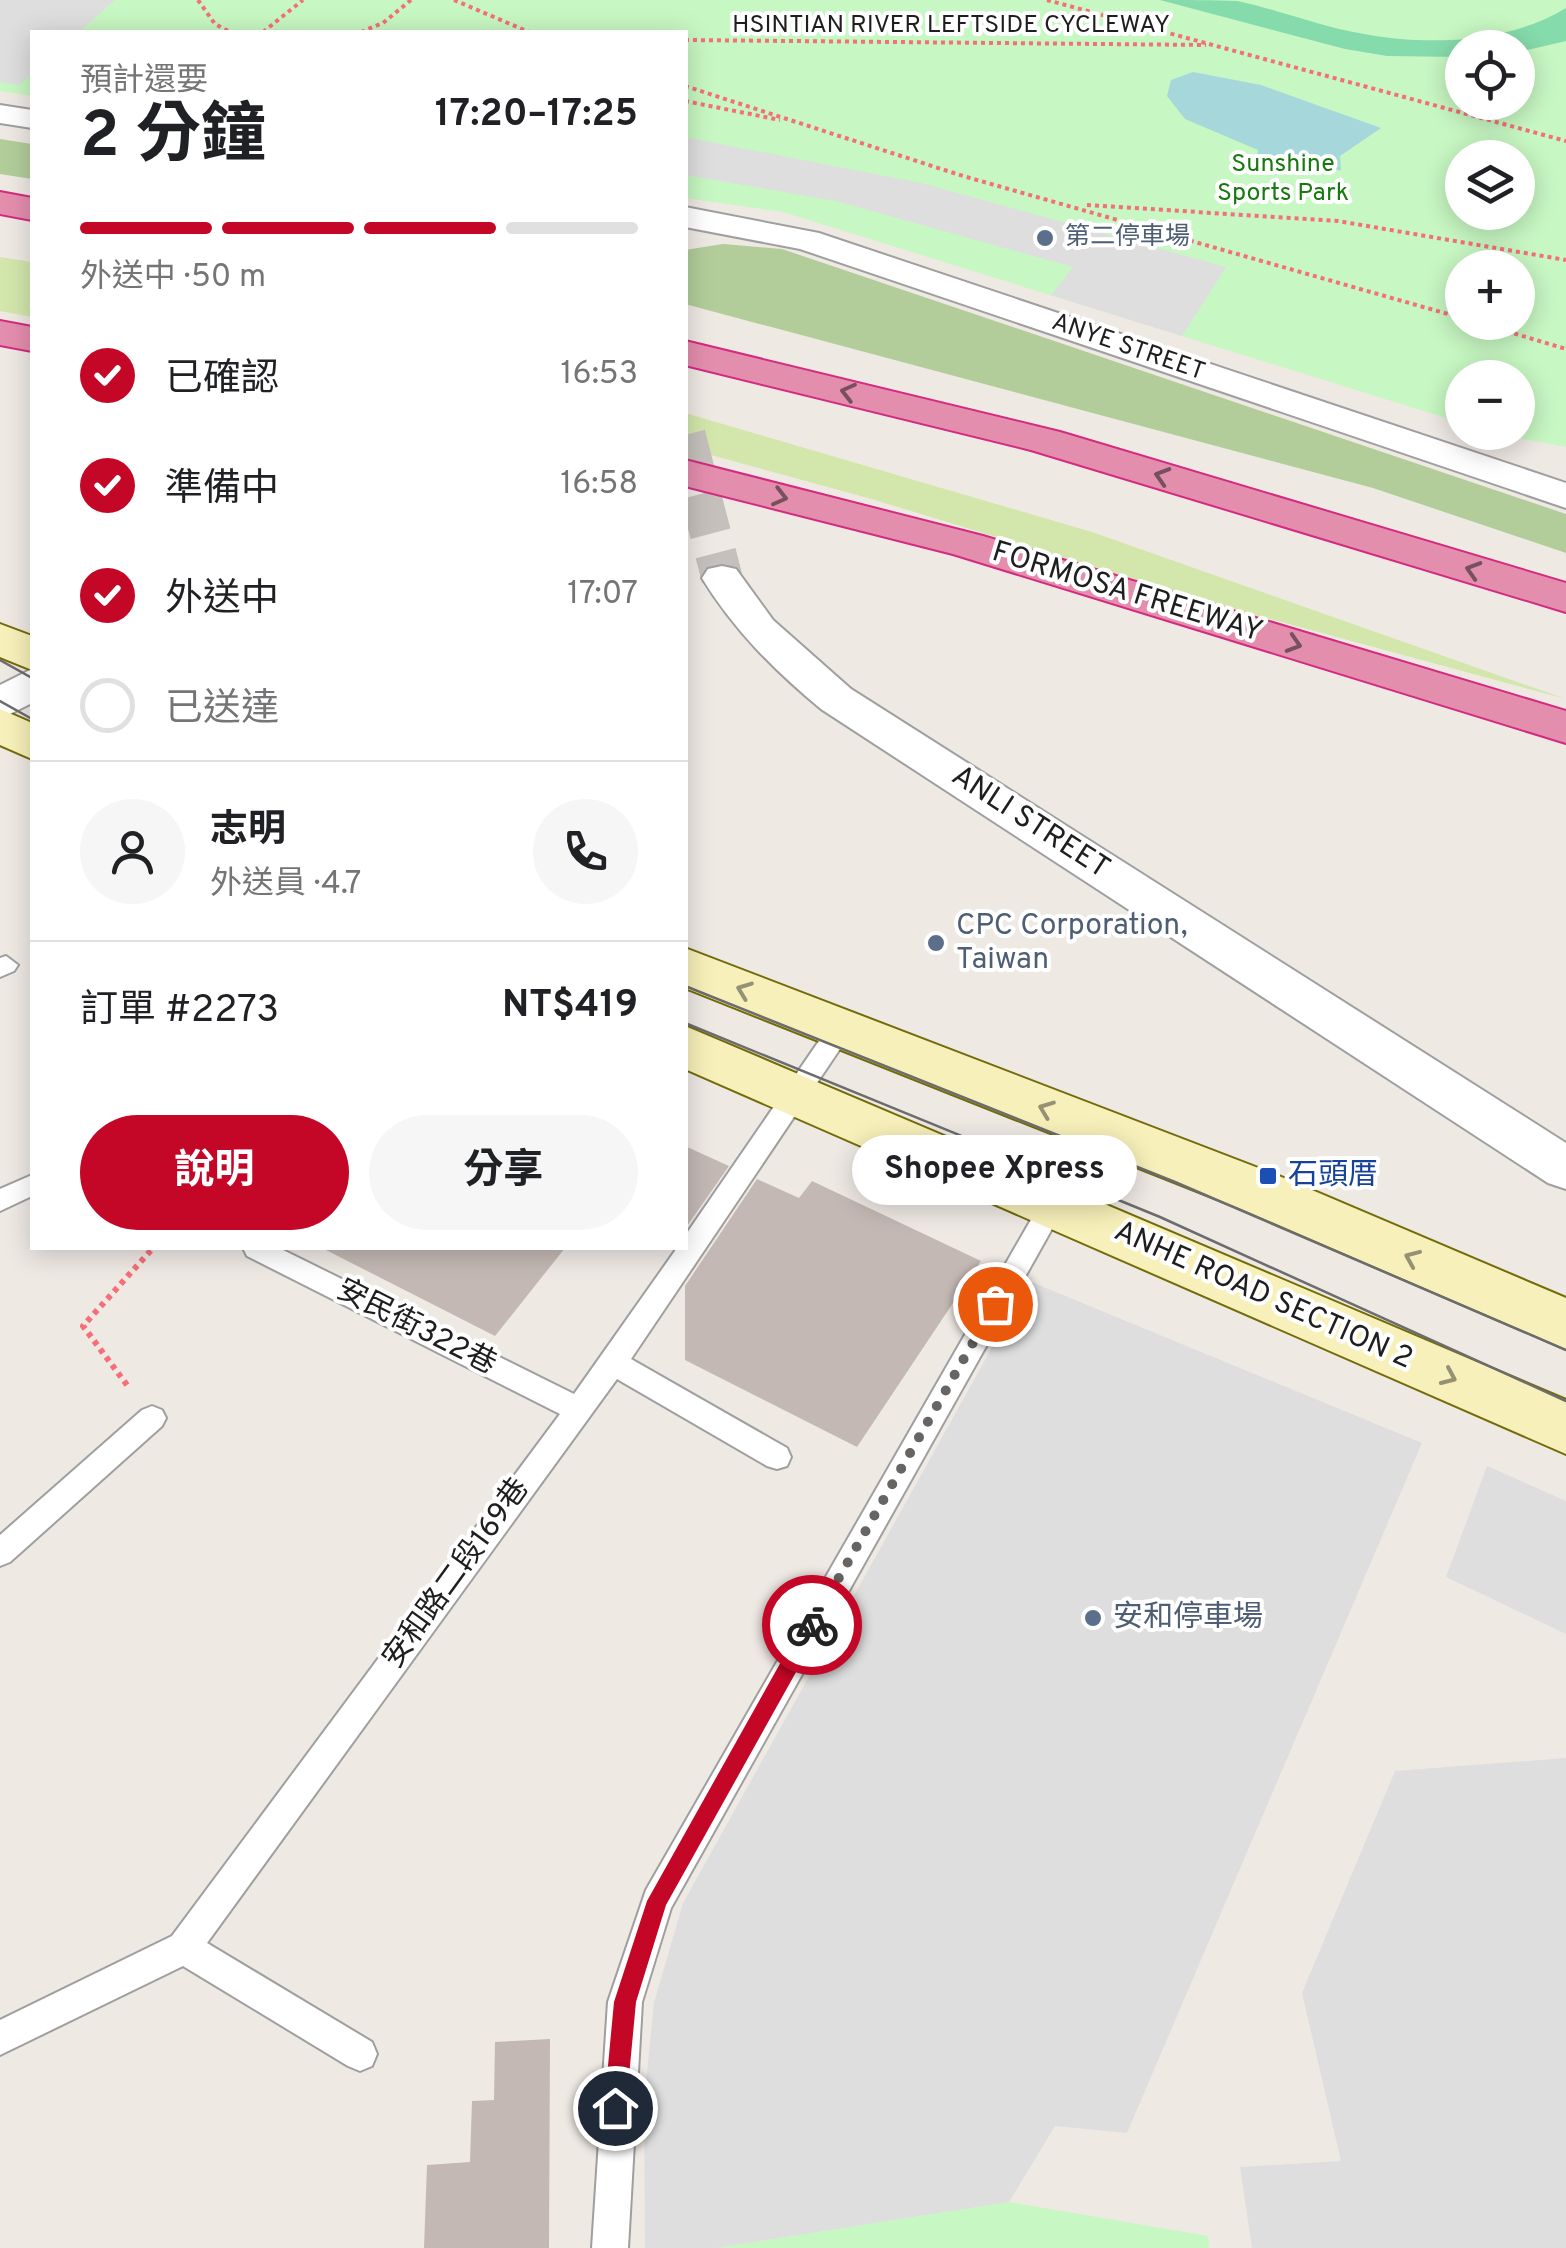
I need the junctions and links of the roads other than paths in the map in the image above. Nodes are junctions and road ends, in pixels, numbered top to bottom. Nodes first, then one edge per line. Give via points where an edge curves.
1 (0, 114) edge
2 (30, 119) edge
3 (0, 203) edge
4 (30, 208) edge
5 (688, 218) edge
6 (0, 333) edge
7 (30, 338) edge
8 (688, 354) edge
9 (688, 474) edge
10 (1566, 496) edge
11 (722, 578) tunnel mouth
12 (1566, 598) edge
13 (0, 638) edge
14 (30, 655) edge
15 (30, 684) edge
16 (0, 706) edge
17 (0, 725) edge
18 (1566, 727) edge
19 (30, 741) edge
20 (688, 968) edge
21 (840, 1028) junction
22 (688, 1047) edge
23 (797, 1093) junction
24 (1566, 1169) edge
25 (30, 1186) edge
26 (0, 1201) edge
27 (1053, 1204) junction
28 (260, 1250) edge
29 (1566, 1324) edge
30 (612, 1363) junction
31 (577, 1409) junction
32 (152, 1418) road end
33 (1566, 1428) edge
34 (777, 1456) dead end
35 (0, 1553) edge
36 (184, 1948) junction
37 (0, 2038) edge
38 (360, 2054) dead end
39 (610, 2248) edge

1 - 2 street
3 - 4 highway
5 - 10 street, ANYE STREET via 807,240
6 - 7 highway
12 -> 8 highway via 1046,441
9 -> 18 highway, FORMOSA FREEWAY via 968,545
11 - 24 street, ANLI STREET via 777,651 836,699
13 - 14 main road
15 - 16 street
17 - 19 main road
21 -> 20 main road
21 - 23 lane, 安和路二段169巷
29 -> 21 main road via 1259,1192
22 - 23 main road, ANHE ROAD SECTION 2
23 - 27 main road, ANHE ROAD SECTION 2
23 - 30 lane, 安和路二段169巷
25 - 26 lane
27 -> 33 main road, ANHE ROAD SECTION 2
27 - 39 lane via 657,1901 625,2002
28 - 31 lane, 安民街322巷
30 - 31 lane, 安和路二段169巷
30 - 34 lane
31 - 36 lane, 安和路二段169巷
32 - 35 lane
36 - 37 lane, 安和路二段169巷
36 - 38 lane

